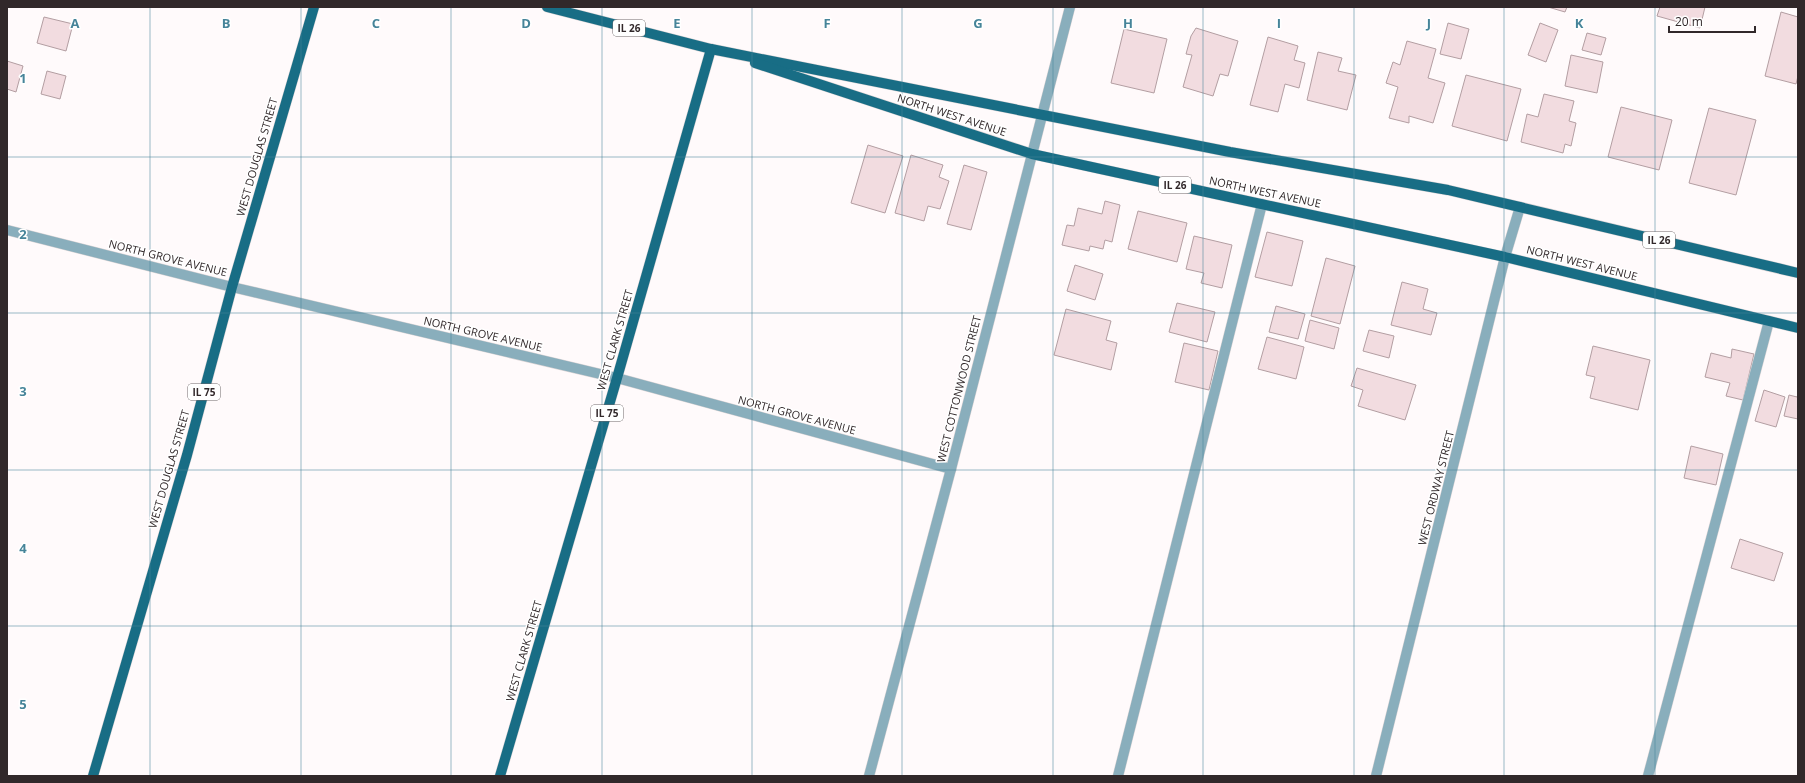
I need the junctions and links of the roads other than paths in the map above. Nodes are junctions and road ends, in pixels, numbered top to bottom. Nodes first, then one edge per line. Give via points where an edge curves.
1 (314, 7) edge
2 (547, 7) edge
3 (1070, 7) edge
4 (711, 49) junction
5 (1042, 115) junction
6 (1032, 154) junction
7 (1262, 204) junction
8 (1520, 207) junction
9 (7, 230) edge
10 (1506, 257) junction
11 (1798, 273) edge
12 (232, 286) junction
13 (1769, 320) junction
14 (1798, 328) edge
15 (617, 378) junction
16 (951, 469) junction
17 (93, 776) edge
18 (500, 776) edge
19 (869, 776) edge
20 (1118, 776) edge
21 (1376, 776) edge
22 (1648, 776) edge

1 - 12 main road, WEST DOUGLAS STREET / IL 75
2 - 4 main road, NORTH WEST AVENUE / IL 26
3 - 5 street, WEST COTTONWOOD STREET
4 - 5 main road, NORTH WEST AVENUE / IL 26
4 - 6 main road, NORTH WEST AVENUE / IL 26
4 - 15 main road, WEST CLARK STREET / IL 75
5 - 6 street, WEST COTTONWOOD STREET
5 - 8 main road, NORTH WEST AVENUE / IL 26 via 1230,152 1448,190
6 - 7 main road, NORTH WEST AVENUE / IL 26
6 - 16 street, WEST COTTONWOOD STREET
7 - 10 main road, NORTH WEST AVENUE / IL 26
7 - 20 street
8 - 10 street, WEST ORDWAY STREET
8 - 11 main road, NORTH WEST AVENUE / IL 26
9 - 12 street, NORTH GROVE AVENUE
10 - 13 main road, NORTH WEST AVENUE / IL 26
10 - 21 street, WEST ORDWAY STREET
12 - 15 street, NORTH GROVE AVENUE
12 - 17 main road, WEST DOUGLAS STREET / IL 75 via 187,455
13 - 14 main road, NORTH WEST AVENUE / IL 26
13 - 22 street
15 - 16 street, NORTH GROVE AVENUE
15 - 18 main road, WEST CLARK STREET / IL 75
16 - 19 street, WEST COTTONWOOD STREET

